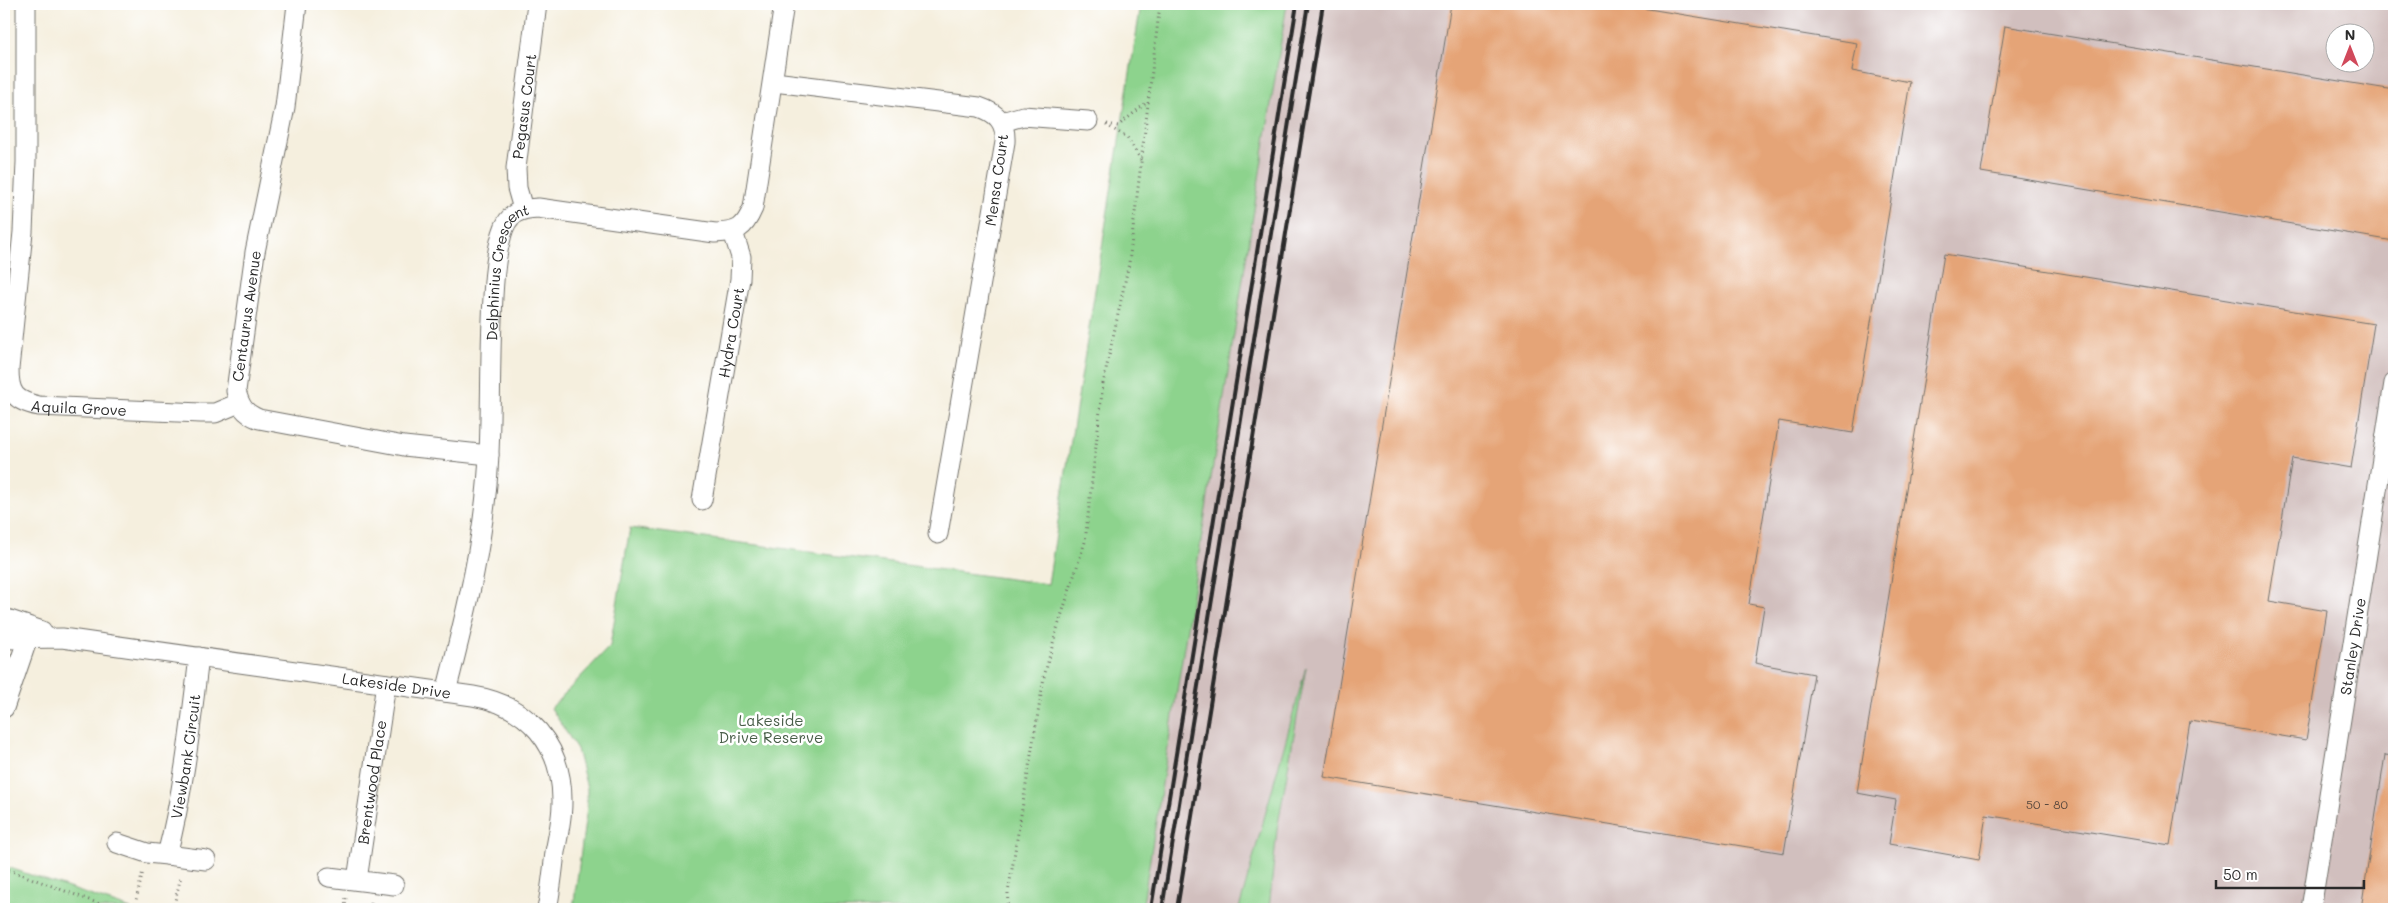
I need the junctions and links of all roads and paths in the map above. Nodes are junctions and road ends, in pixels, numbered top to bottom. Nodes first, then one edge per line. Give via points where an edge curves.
1 (26, 4) edge
2 (297, 4) edge
3 (537, 4) edge
4 (784, 4) edge
5 (1160, 4) edge
6 (774, 82) junction
7 (1146, 104) junction
8 (1088, 121) dead end
9 (1002, 122) junction
10 (1141, 161) junction
11 (523, 209) junction
12 (733, 232) junction
13 (2394, 383) edge
14 (239, 403) junction
15 (489, 455) junction
16 (702, 500) dead end
17 (938, 534) dead end
18 (4, 618) edge
19 (30, 633) junction
20 (4, 640) edge
21 (200, 657) junction
22 (386, 684) junction
23 (446, 692) junction
24 (4, 708) edge
25 (117, 843) dead end
26 (147, 853) junction
27 (176, 856) junction
28 (206, 860) dead end
29 (4, 868) edge
30 (329, 876) dead end
31 (357, 880) junction
32 (394, 885) dead end
33 (113, 909) edge
34 (134, 909) edge
35 (174, 909) edge
36 (547, 909) edge
37 (1007, 909) edge
38 (2311, 909) edge

1 - 14 street, Aquila Grove via 23,232 9,369 9,383 14,394 25,403 39,406 201,413 215,412
2 - 14 street, Centaurus Avenue via 285,107 247,300 236,391
3 - 11 street, Pegasus Court via 516,168
4 - 6 street
5 - 7 path
6 - 9 street, Mensa Court via 979,107 993,112
6 - 12 street via 753,208 746,223
7 - 10 path
7 - 10 path via 1118,126 1102,122 1127,137
8 - 9 street via 1023,116
9 - 17 street, Mensa Court via 1005,142
10 - 37 path via 1129,263 1103,384 1085,542 1044,677
11 - 12 street, Delphinius Crescent via 538,208 715,233
11 - 15 street, Delphinius Crescent via 509,218 502,233 494,288
12 - 16 street, Hydra Court via 741,256 740,280
13 - 38 street, Stanley Drive
14 - 15 street, Centaurus Avenue via 247,414 259,419 404,446
15 - 23 street, Delphinius Crescent via 482,525 467,610
18 - 19 street, Lakeside Drive
19 - 20 street, Lakeside Drive
19 - 21 street, Lakeside Drive
19 - 24 street
21 - 22 street, Lakeside Drive
21 - 27 street, Viewbank Circuit via 176,823
22 - 23 street, Lakeside Drive
22 - 31 street, Brentwood Place
23 - 36 street, Lakeside Drive via 492,699 511,707 529,720 554,757 561,779 562,804
25 - 26 street
26 - 27 street
26 - 34 path
27 - 28 street
27 - 35 path
29 - 33 path
30 - 31 street
31 - 32 street

